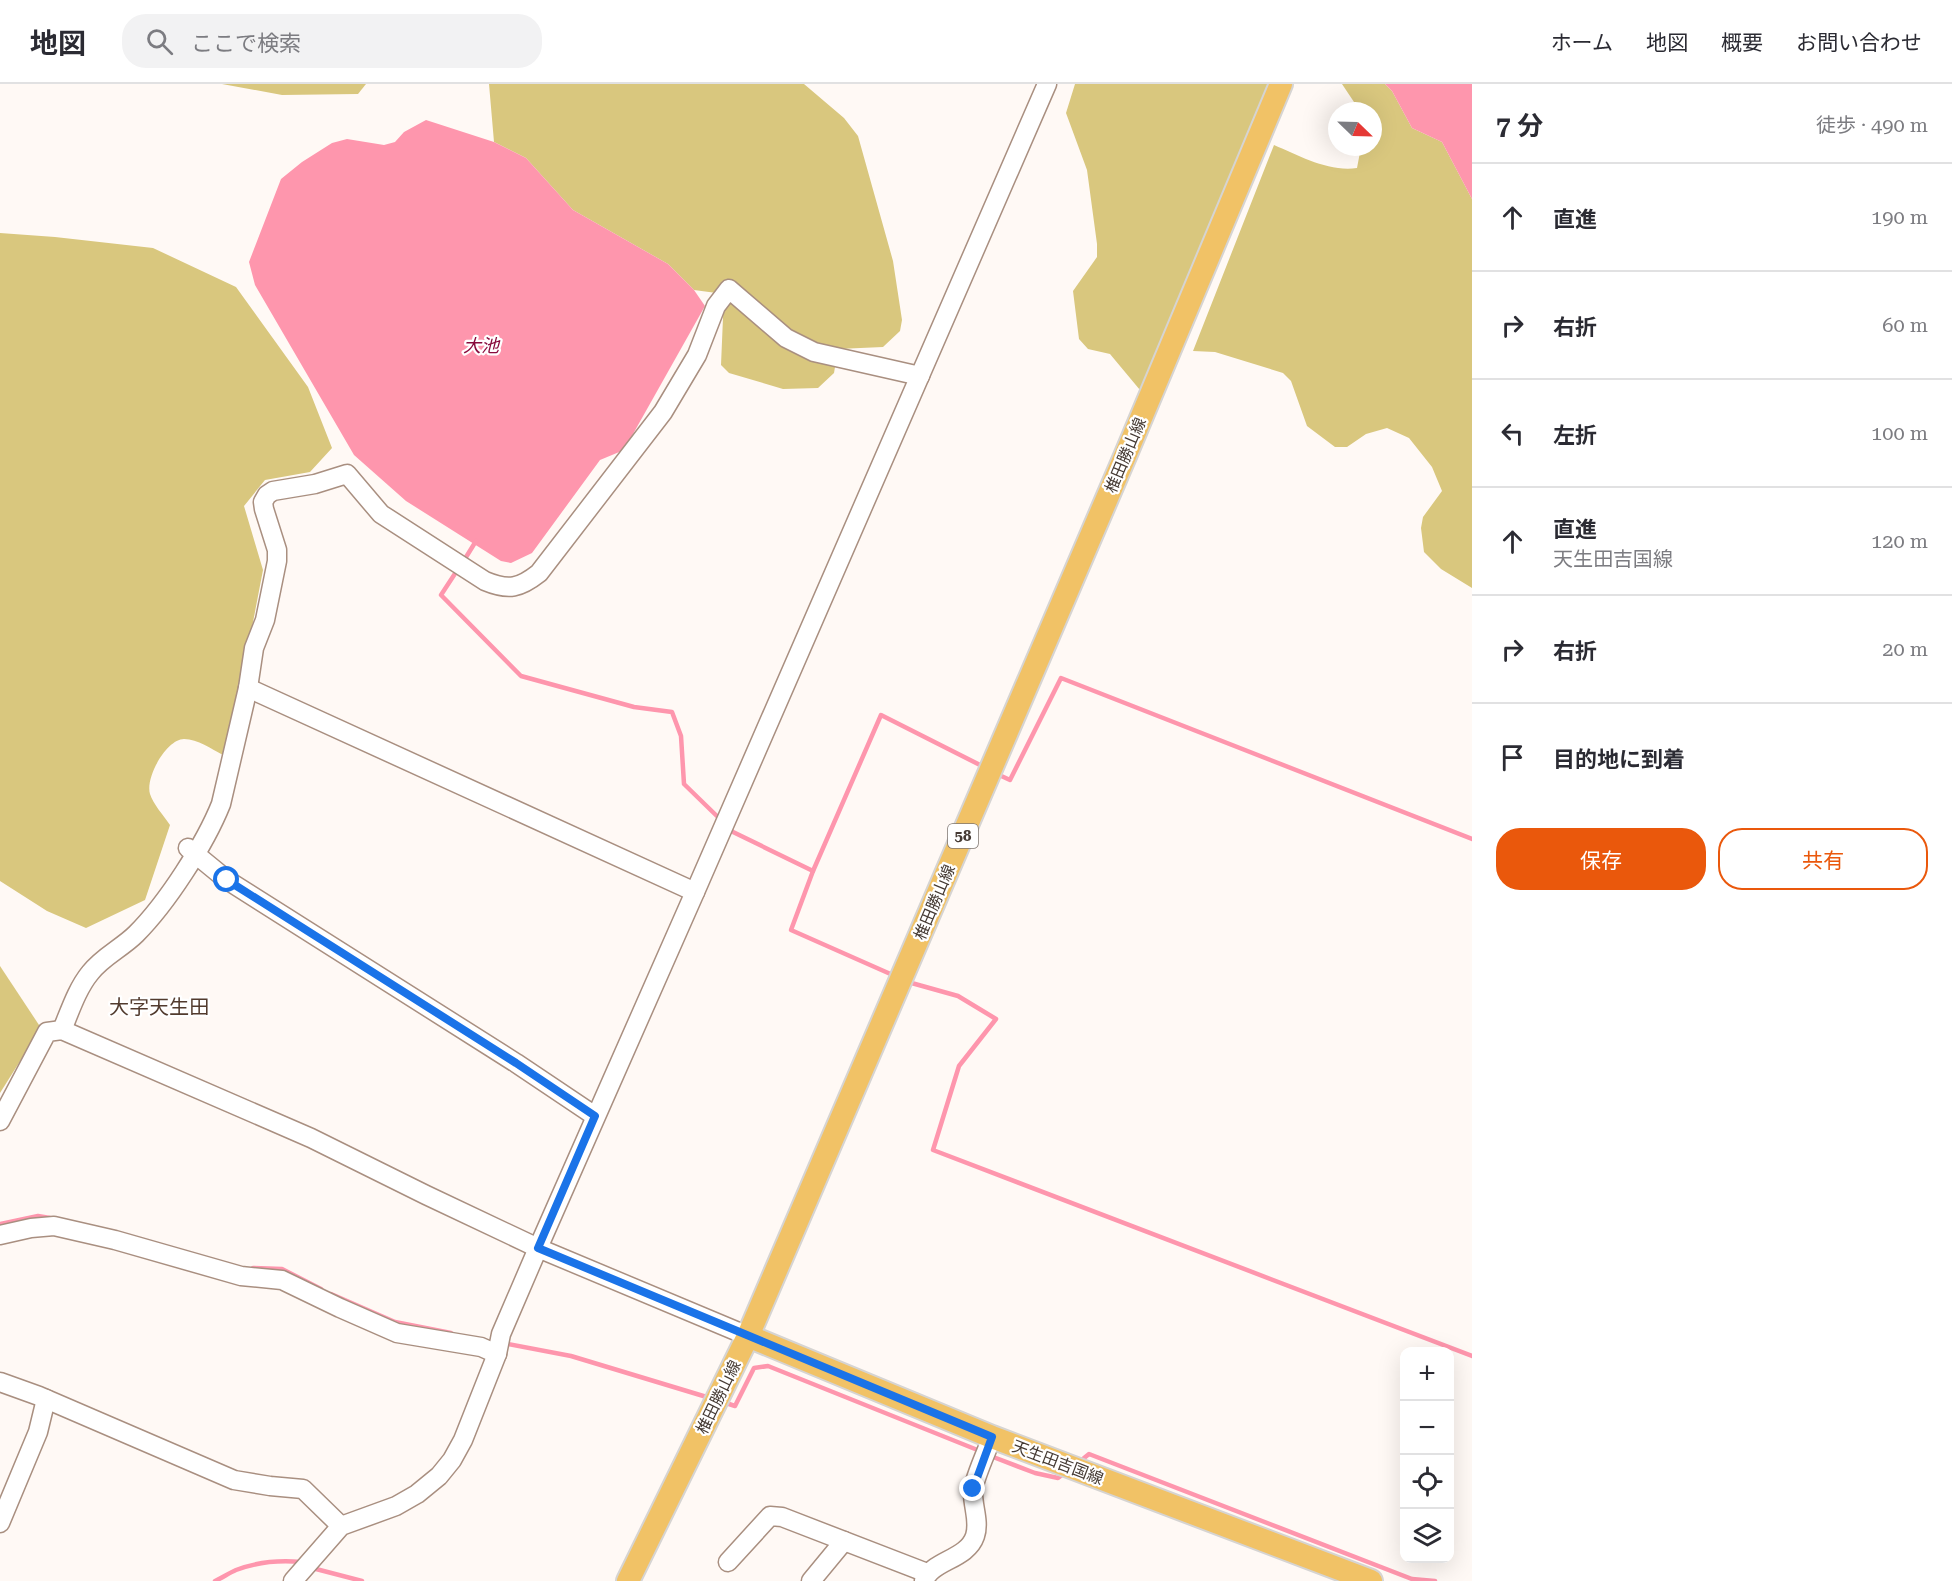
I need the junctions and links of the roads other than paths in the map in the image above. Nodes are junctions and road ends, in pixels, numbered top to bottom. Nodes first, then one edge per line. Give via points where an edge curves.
1 (1047, 84) edge
2 (1281, 84) edge
3 (920, 375) junction
4 (248, 688) junction
5 (192, 850) junction
6 (695, 892) junction
7 (62, 1030) junction
8 (595, 1116) junction
9 (0, 1121) edge
10 (0, 1235) edge
11 (538, 1248) junction
12 (748, 1336) junction
13 (497, 1354) junction
14 (0, 1382) edge
15 (46, 1399) junction
16 (992, 1437) junction
17 (0, 1523) edge
18 (341, 1526) junction
19 (844, 1541) junction
20 (728, 1562) dead end
21 (925, 1577) edge
22 (293, 1581) edge
23 (628, 1581) edge
24 (811, 1581) edge
25 (1371, 1581) edge

1 - 3 street
2 - 12 main road, 椎田勝山線 / 58
3 - 4 street via 814,352 786,338 729,289 716,306 697,355 663,412 539,573 512,588 485,581 381,514 347,474 273,491 263,502 277,550 274,585 254,648
3 - 6 street
4 - 5 street via 221,804
4 - 6 street
5 - 7 street via 165,898 135,935 91,972
5 - 8 street via 227,880
6 - 8 street
7 - 9 street via 47,1032
7 - 11 street via 311,1138
8 - 11 street
10 - 13 street via 54,1226 241,1276 282,1280 397,1333 481,1347
11 - 12 street
11 - 13 street via 501,1334
12 - 16 main road, 天生田吉国線
12 - 23 main road, 椎田勝山線 / 58
13 - 18 street via 463,1440 439,1476 396,1506
14 - 15 street
15 - 17 street via 38,1432
15 - 18 street via 234,1480 303,1489
16 - 21 street via 973,1489 974,1537 968,1548
16 - 25 main road, 天生田吉国線
18 - 22 street
19 - 20 street via 770,1516
19 - 21 street
19 - 24 street

